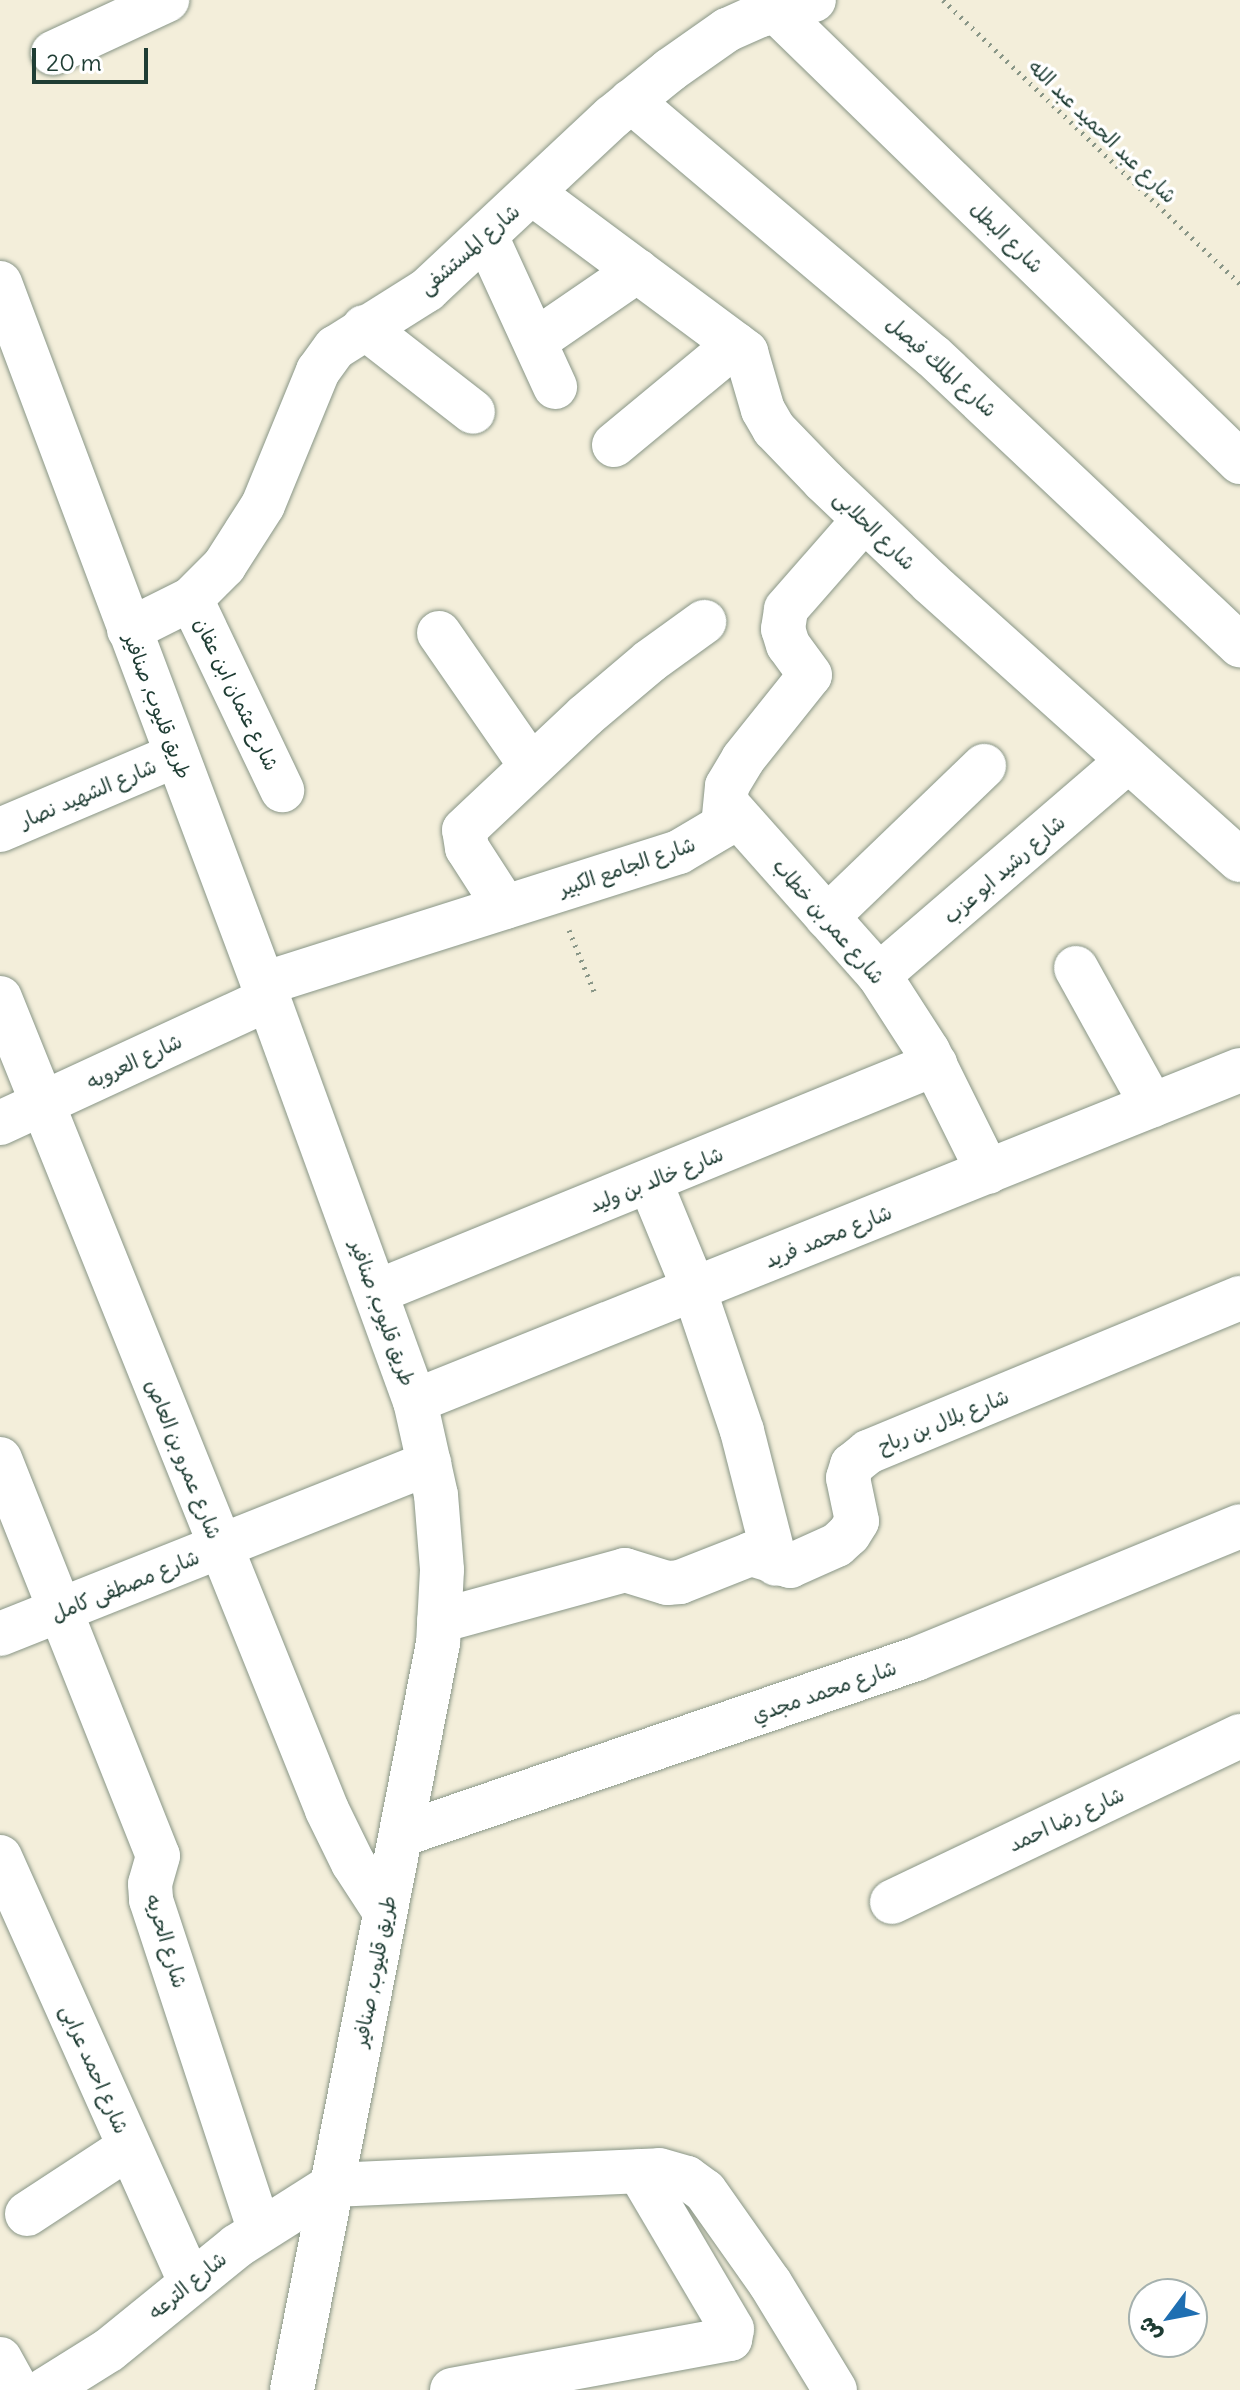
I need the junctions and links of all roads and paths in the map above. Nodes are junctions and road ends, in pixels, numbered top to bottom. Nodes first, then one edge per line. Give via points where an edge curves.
1 (167, 0) edge
2 (943, 0) edge
3 (795, 6) edge
4 (53, 53) dead end
5 (631, 101) junction
6 (532, 193) junction
7 (486, 236) junction
8 (637, 271) junction
9 (0, 283) edge
10 (1240, 284) edge
11 (364, 327) junction
12 (535, 341) junction
13 (736, 344) junction
14 (555, 387) dead end
15 (473, 412) dead end
16 (614, 445) dead end
17 (1240, 462) edge
18 (864, 520) junction
19 (191, 599) junction
20 (704, 622) dead end
21 (129, 630) junction
22 (439, 633) dead end
23 (1240, 645) edge
24 (177, 755) junction
25 (1128, 761) junction
26 (531, 766) junction
27 (984, 766) dead end
28 (282, 790) dead end
29 (727, 804) junction
30 (0, 830) edge
31 (1240, 860) edge
32 (553, 892) junction
33 (505, 907) junction
34 (827, 917) junction
35 (1076, 968) dead end
36 (879, 975) junction
37 (266, 992) junction
38 (596, 996) dead end
39 (0, 998) edge
40 (935, 1064) junction
41 (1240, 1070) edge
42 (42, 1104) junction
43 (1152, 1105) junction
44 (0, 1123) edge
45 (988, 1172) junction
46 (650, 1182) junction
47 (694, 1289) junction
48 (376, 1292) junction
49 (1240, 1298) edge
50 (415, 1401) junction
51 (0, 1459) edge
52 (429, 1463) junction
53 (1240, 1526) edge
54 (220, 1547) junction
55 (776, 1564) junction
56 (61, 1611) junction
57 (439, 1621) junction
58 (0, 1634) edge
59 (1240, 1736) edge
60 (401, 1835) junction
61 (0, 1857) edge
62 (892, 1902) dead end
63 (385, 1912) junction
64 (129, 2147) junction
65 (639, 2171) junction
66 (333, 2185) junction
67 (27, 2214) dead end
68 (260, 2231) junction
69 (190, 2282) junction
70 (0, 2359) edge
71 (17, 2390) edge
72 (45, 2390) edge
73 (292, 2390) edge
74 (452, 2390) edge
75 (835, 2390) edge

1 - 4 street
2 - 10 path, شارع عبد الحميد عبد الله
3 - 5 street, شارع المستشفى via 727,30
3 - 17 street, شارع البطل
5 - 6 street, شارع المستشفى
5 - 23 street, شارع الملك فيصل via 933,356
6 - 7 street, شارع المستشفى
6 - 8 street, شارع الحلابى
7 - 11 street, شارع المستشفى via 427,290
7 - 12 street
8 - 12 street
8 - 13 street, شارع الحلابى
9 - 21 street, طريق قليوب, صنافير
11 - 15 street
11 - 19 street, شارع المستشفى via 335,348 318,371 263,505 224,566
12 - 14 street
13 - 16 street
13 - 18 street, شارع الحلابى via 746,352 774,429
18 - 25 street, شارع الحلابى
18 - 29 street, شارع الجامع الكبير via 786,609 783,629 788,645 810,675 743,759 727,786
19 - 21 street, شارع المستشفى
19 - 28 street, شارع عثمان ابن عفان
20 - 26 street via 650,661
21 - 24 street, طريق قليوب, صنافير
22 - 26 street
24 - 30 street, شارع الشهيد نصار
24 - 37 street, طريق قليوب, صنافير
25 - 31 street, شارع الحلابى
25 - 36 street, شارع رشيد ابو عزب
26 - 33 street via 464,830 467,848
27 - 34 street
29 - 32 street, شارع الجامع الكبير via 723,826 692,845
29 - 34 street, شارع عمر بن خطاب
32 - 33 street, شارع الجامع الكبير
32 - 38 path
33 - 37 street, شارع الجامع الكبير
34 - 36 street, شارع عمر بن خطاب
35 - 43 street
36 - 40 street, شارع عمر بن خطاب
37 - 42 street, شارع العروبه
37 - 48 street, طريق قليوب, صنافير
39 - 42 street, شارع عمرو بن العاص
40 - 45 street, شارع عمر بن خطاب
40 - 46 street, شارع خالد بن وليد
41 - 43 street, شارع محمد فريد
42 - 44 street, شارع العروبه
42 - 54 street, شارع عمرو بن العاص
43 - 45 street, شارع محمد فريد
45 - 47 street, شارع محمد فريد
46 - 47 street
46 - 48 street, شارع خالد بن وليد
47 - 50 street, شارع محمد فريد
47 - 55 street via 742,1431
48 - 50 street, طريق قليوب, صنافير
49 - 55 street, شارع بلال بن رباح via 868,1452 852,1465 848,1478 857,1521 849,1534 790,1566
50 - 52 street, طريق قليوب, صنافير
51 - 56 street, شارع الحريه
52 - 54 street, شارع مصطفى كامل
52 - 57 street, طريق قليوب, صنافير via 442,1570
53 - 60 street, شارع محمد مجدي via 916,1659
54 - 56 street, شارع مصطفى كامل
54 - 63 street, شارع عمرو بن العاص via 327,1810
55 - 57 street, شارع بلال بن رباح via 751,1554 667,1583 625,1570
56 - 58 street, شارع مصطفى كامل
56 - 68 street, شارع الحريه via 158,1856 151,1900
57 - 60 street, طريق قليوب, صنافير
59 - 62 street, شارع رضا احمد
60 - 63 street, طريق قليوب, صنافير
61 - 64 street, شارع احمد عرابى
63 - 66 street, طريق قليوب, صنافير
64 - 67 street
64 - 69 street, شارع احمد عرابى
65 - 66 street
65 - 74 street via 732,2329 730,2339
65 - 75 street via 687,2178 705,2191 770,2283
66 - 68 street, شارع الترعه
66 - 73 street, طريق قليوب, صنافير
68 - 69 street, شارع الترعه
69 - 72 street, شارع الترعه via 109,2350
70 - 71 street

